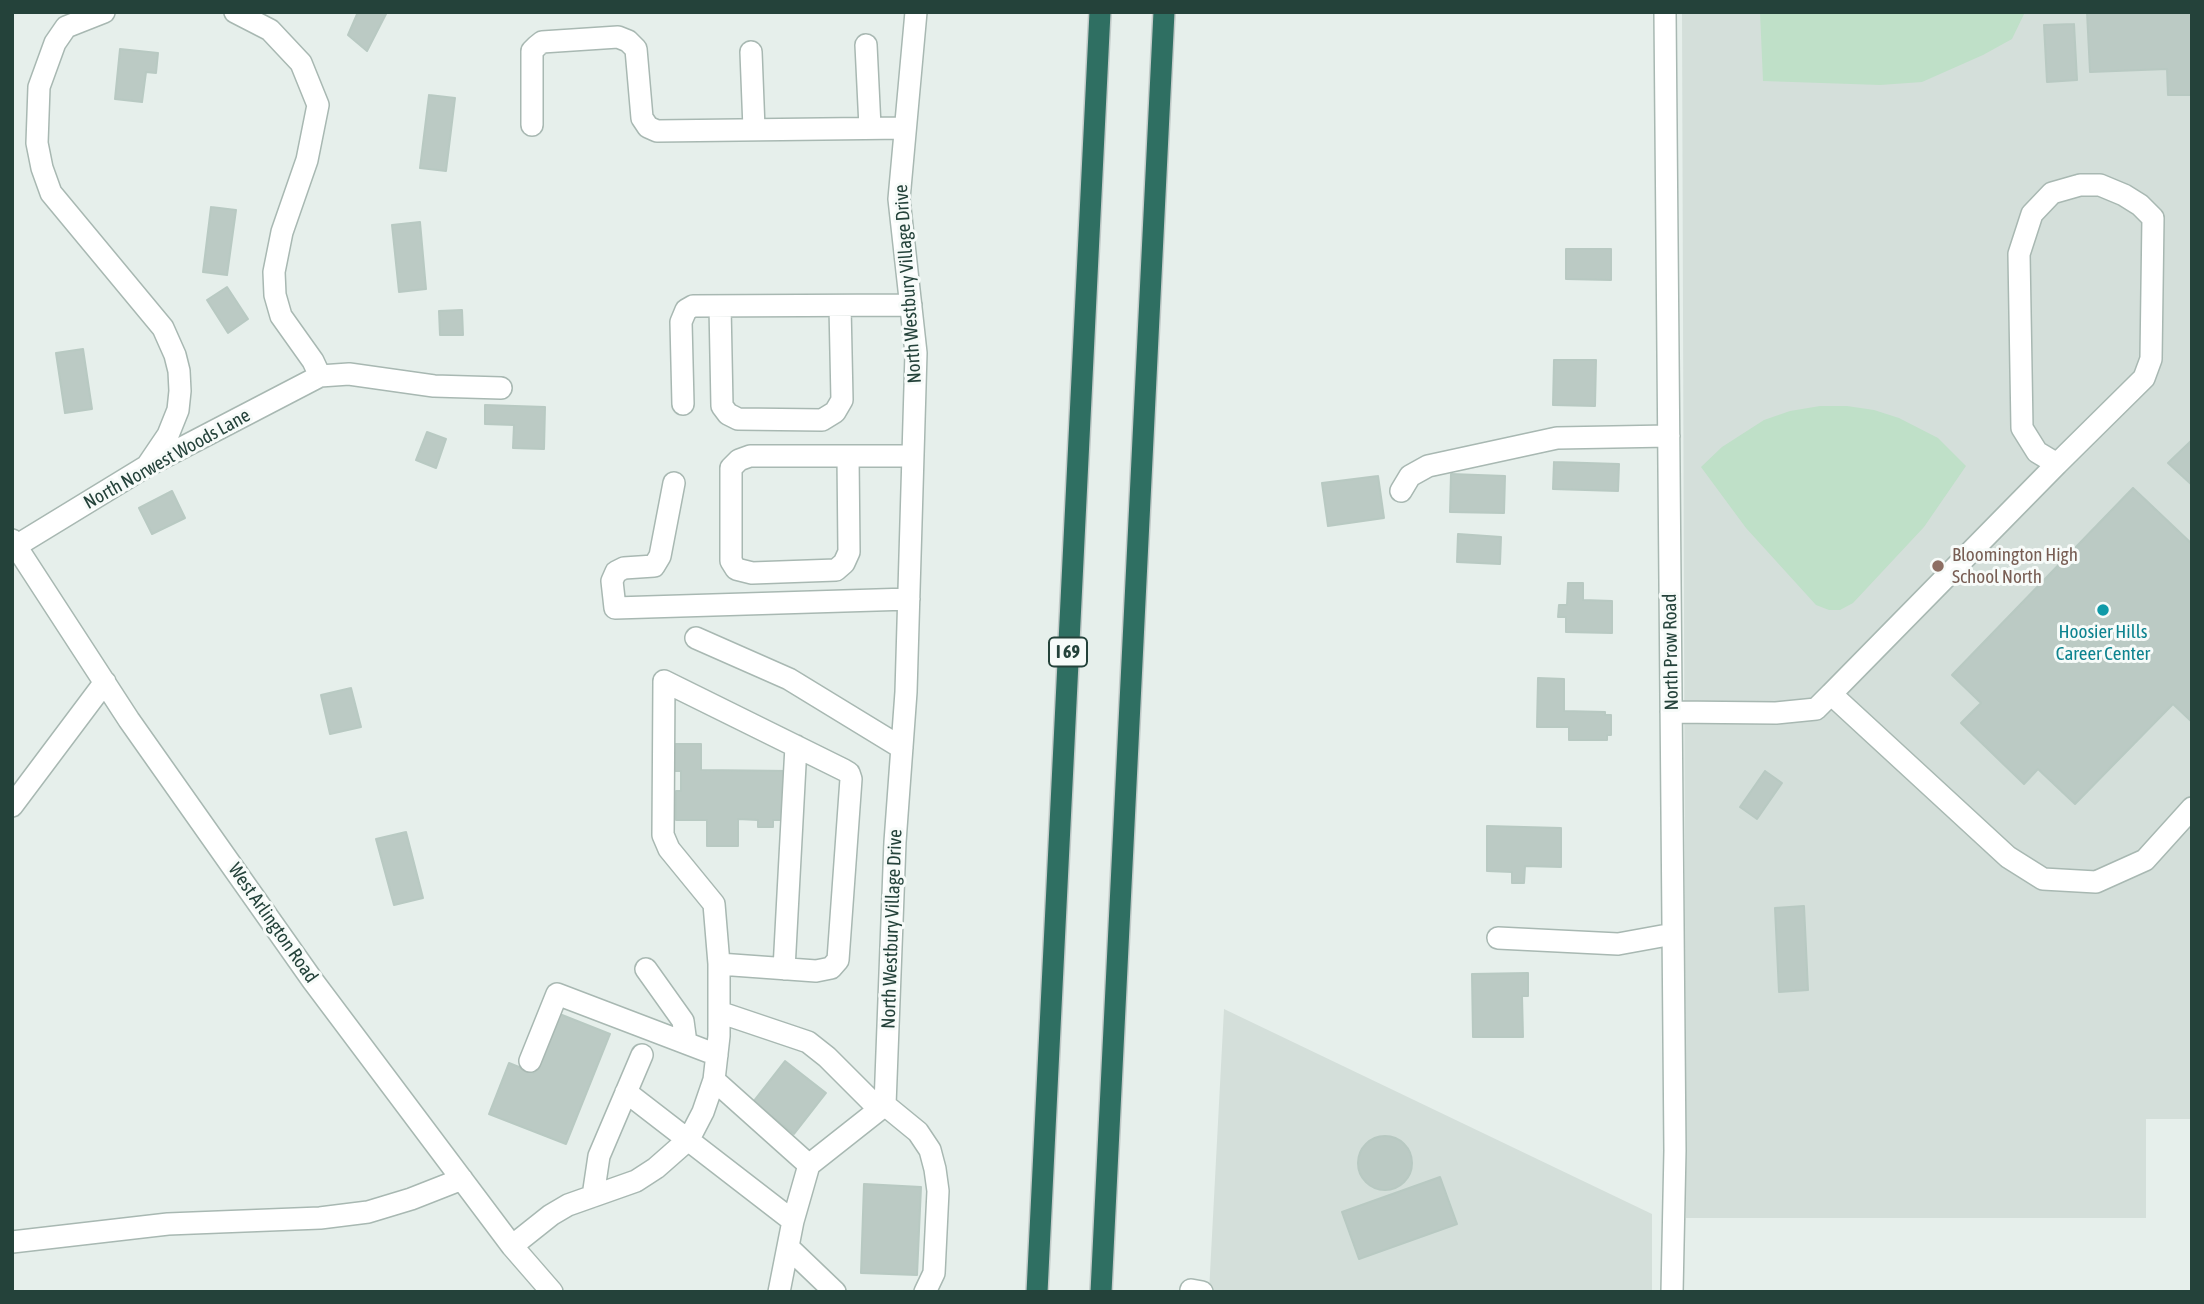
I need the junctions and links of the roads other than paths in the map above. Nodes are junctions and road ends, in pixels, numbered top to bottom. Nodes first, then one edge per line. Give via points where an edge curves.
1 (104, 12) edge
2 (234, 12) edge
3 (916, 12) edge
4 (1100, 12) edge
5 (1164, 12) edge
6 (1665, 12) edge
7 (866, 45) dead end
8 (751, 52) dead end
9 (532, 125) dead end
10 (870, 127) junction
11 (905, 128) junction
12 (754, 129) junction
13 (911, 305) junction
14 (720, 306) junction
15 (840, 306) junction
16 (320, 376) junction
17 (501, 388) dead end
18 (683, 404) dead end
19 (1669, 436) junction
20 (848, 456) junction
21 (913, 456) junction
22 (2057, 464) junction
23 (147, 466) junction
24 (674, 483) dead end
25 (1401, 491) dead end
26 (14, 543) edge
27 (787, 571) junction
28 (909, 598) junction
29 (789, 602) junction
30 (696, 638) dead end
31 (105, 682) junction
32 (1831, 694) junction
33 (1671, 712) junction
34 (796, 746) junction
35 (902, 748) junction
36 (12, 806) edge
37 (2192, 808) edge
38 (1673, 934) junction
39 (1498, 938) dead end
40 (719, 964) junction
41 (646, 969) dead end
42 (784, 969) junction
43 (719, 1012) junction
44 (686, 1043) junction
45 (642, 1055) dead end
46 (716, 1055) junction
47 (530, 1061) dead end
48 (714, 1080) junction
49 (626, 1091) junction
50 (882, 1107) junction
51 (689, 1139) junction
52 (810, 1165) junction
53 (461, 1179) junction
54 (593, 1196) junction
55 (793, 1221) junction
56 (12, 1242) edge
57 (512, 1246) junction
58 (788, 1247) junction
59 (552, 1292) edge
60 (779, 1292) edge
61 (835, 1292) edge
62 (925, 1292) edge
63 (1037, 1292) edge
64 (1101, 1292) edge
65 (1672, 1292) edge

1 - 23 street via 66,27 55,43 39,87 37,143 51,193 163,328 175,355 178,410
2 - 16 street via 270,30 301,63 318,105 274,272 281,316
3 - 11 street, North Westbury Village Drive
4 - 63 highway, I 69
5 - 64 highway
6 - 19 street, North Prow Road
7 - 10 street
8 - 12 street
9 - 12 street via 532,51 542,42 618,37 636,48 642,118 648,127 657,131
10 - 11 street
10 - 12 street
11 - 13 street, North Westbury Village Drive via 899,199
13 - 15 street
13 - 21 street, North Westbury Village Drive via 916,353
14 - 15 street
14 - 15 street via 722,406 728,414 738,419 822,421 842,400
14 - 18 street via 693,306 681,322
16 - 17 street via 349,374 434,386
16 - 23 street, North Norwest Woods Lane
19 - 25 street via 1557,438 1428,466 1410,476
19 - 33 street, North Prow Road
20 - 21 street
20 - 27 street via 849,552 844,563 836,570
20 - 27 street via 750,456 731,468 731,561 736,569 752,573
21 - 28 street, North Westbury Village Drive
22 - 22 street via 2144,378 2151,359 2153,218 2140,205 2100,185 2052,193 2032,214 2019,254 2022,428 2037,452
22 - 32 street
23 - 26 street, North Norwest Woods Lane
24 - 29 street via 660,556 654,566 616,572 612,581 615,608
26 - 31 street, West Arlington Road
27 - 29 street
28 - 29 street
28 - 35 street, North Westbury Village Drive
30 - 35 street via 789,679
31 - 36 street
31 - 53 street, West Arlington Road via 313,981
32 - 33 street via 1816,709
32 - 37 street via 2008,857 2043,879 2096,882 2144,860
33 - 38 street, North Prow Road
34 - 40 street via 664,681 663,835 714,904
34 - 42 street
34 - 42 street via 844,770 851,779 838,960 831,968 816,971
35 - 50 street, North Westbury Village Drive
38 - 39 street via 1618,944
38 - 65 street, North Prow Road
40 - 42 street
40 - 43 street
41 - 44 street via 683,1021
43 - 46 street
43 - 50 street via 808,1042
44 - 46 street
44 - 47 street via 558,994
45 - 49 street
46 - 48 street
48 - 51 street
48 - 52 street
49 - 51 street
49 - 54 street via 599,1156
50 - 52 street
50 - 62 street via 918,1132 935,1169 934,1273
51 - 54 street via 636,1181
51 - 55 street
52 - 55 street
53 - 56 street via 368,1212 168,1224
53 - 57 street, West Arlington Road
54 - 57 street via 551,1214
55 - 58 street
57 - 59 street, West Arlington Road
58 - 60 street
58 - 61 street

